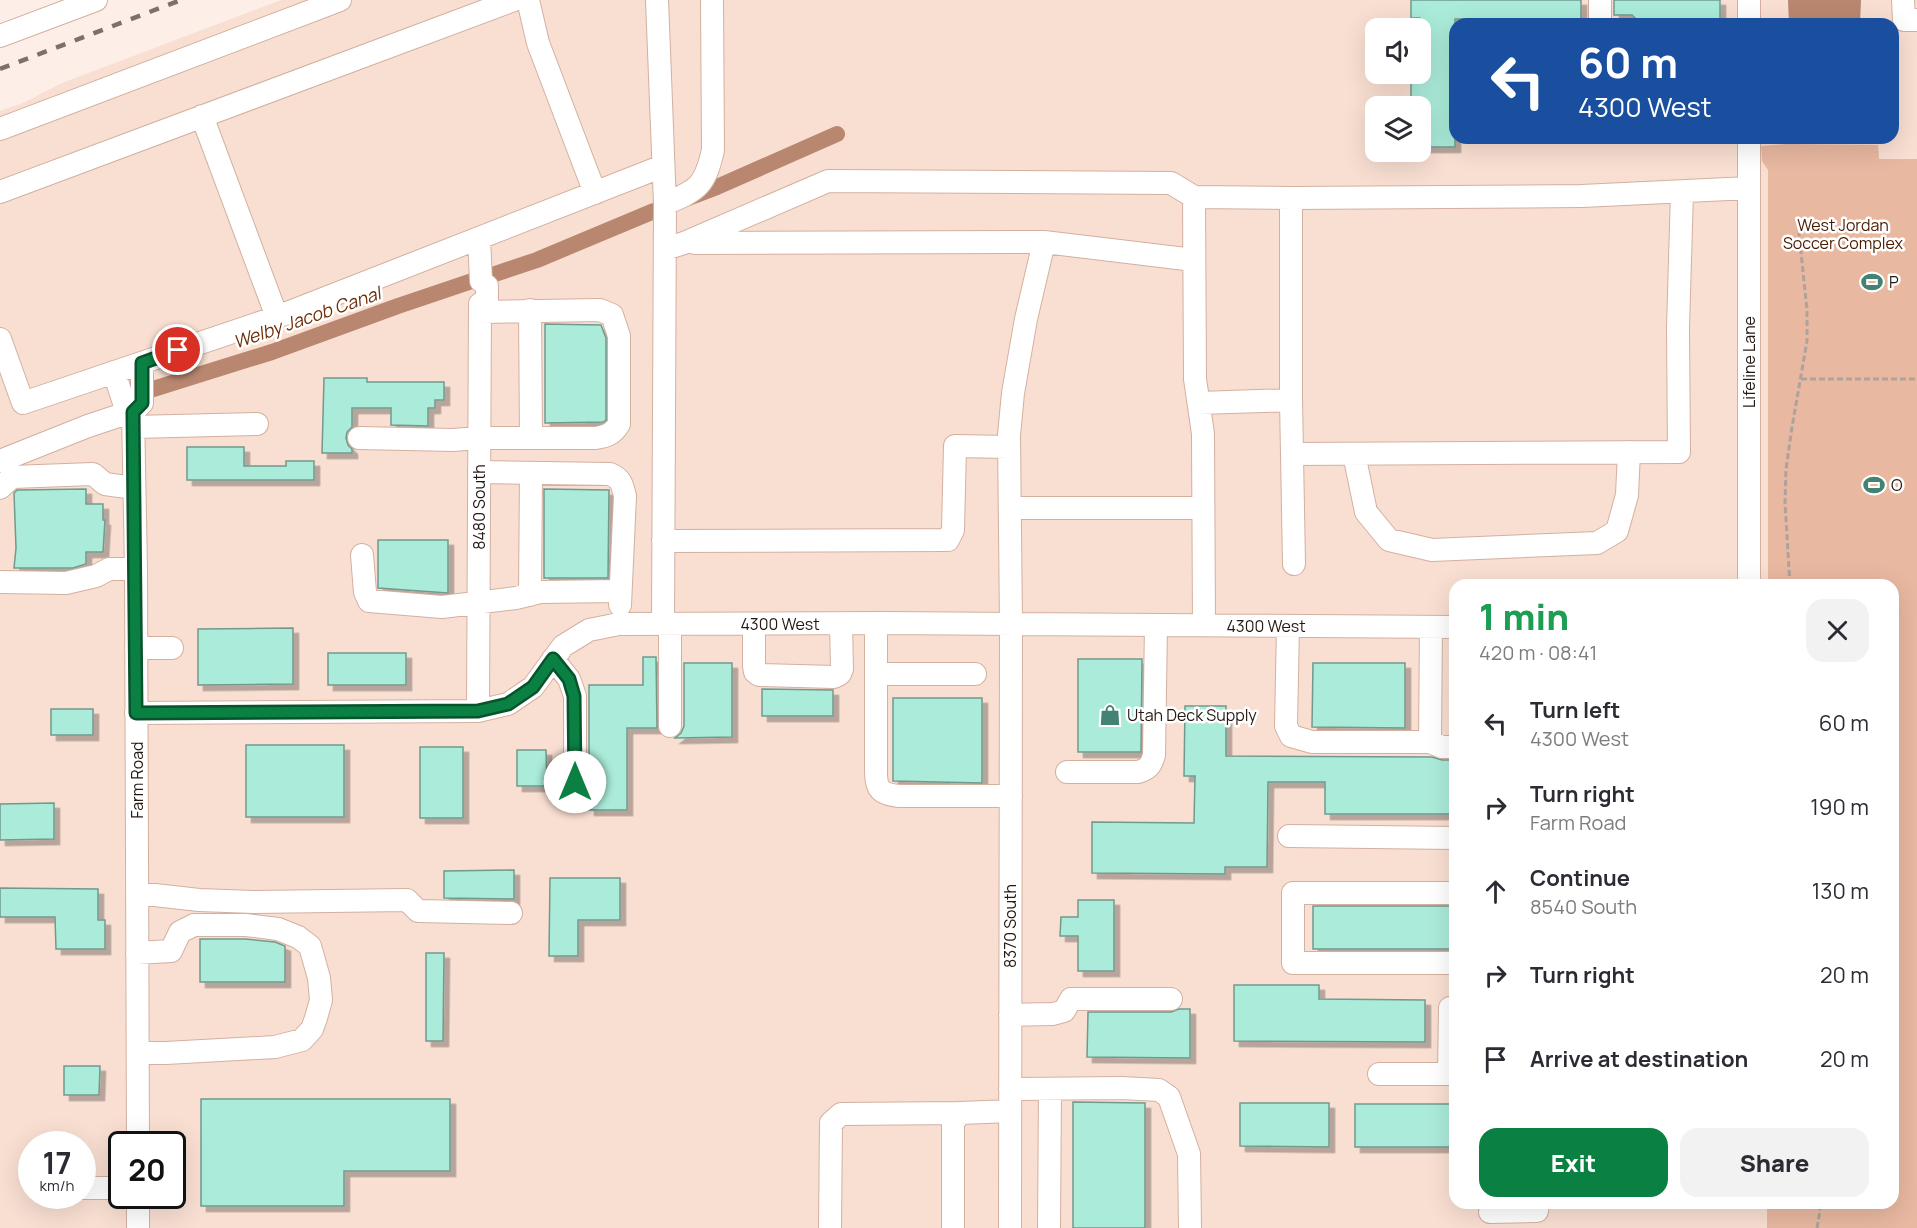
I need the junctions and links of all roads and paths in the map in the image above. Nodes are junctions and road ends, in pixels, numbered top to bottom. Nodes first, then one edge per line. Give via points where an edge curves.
1 (96, 0) edge
2 (340, 0) edge
3 (514, 0) edge
4 (528, 0) edge
5 (657, 0) edge
6 (712, 0) edge
7 (1600, 0) edge
8 (1749, 0) edge
9 (1903, 0) edge
10 (1600, 18) edge
11 (1749, 18) edge
12 (1917, 20) edge
13 (0, 36) edge
14 (202, 116) junction
15 (0, 129) edge
16 (1749, 144) edge
17 (663, 166) junction
18 (1749, 188) junction
19 (0, 192) edge
20 (1682, 192) junction
21 (595, 193) junction
22 (1194, 197) junction
23 (1291, 198) junction
24 (665, 204) junction
25 (1798, 233) dead end
26 (479, 238) junction
27 (1044, 242) junction
28 (675, 246) junction
29 (1194, 260) junction
30 (480, 308) junction
31 (530, 310) junction
32 (277, 316) junction
33 (0, 339) edge
34 (142, 363) junction
35 (103, 376) junction
36 (1801, 379) junction
37 (1917, 379) edge
38 (1291, 400) junction
39 (1199, 403) junction
40 (133, 418) junction
41 (257, 424) dead end
42 (359, 438) dead end
43 (479, 438) junction
44 (531, 438) junction
45 (1009, 447) junction
46 (1629, 452) junction
47 (1292, 454) junction
48 (1354, 454) junction
49 (0, 461) edge
50 (479, 472) junction
51 (531, 473) junction
52 (0, 488) edge
53 (134, 488) junction
54 (1010, 508) junction
55 (1203, 508) junction
56 (663, 541) junction
57 (362, 555) dead end
58 (1294, 564) dead end
59 (136, 569) junction
60 (1749, 579) edge
61 (1790, 579) edge
62 (0, 582) edge
63 (620, 591) junction
64 (530, 595) junction
65 (479, 602) junction
66 (619, 624) junction
67 (667, 624) junction
68 (754, 624) junction
69 (841, 624) junction
70 (876, 624) junction
71 (1011, 624) junction
72 (1156, 625) junction
73 (1204, 626) junction
74 (1287, 626) junction
75 (1431, 627) junction
76 (1449, 627) edge
77 (136, 648) junction
78 (172, 648) dead end
79 (553, 659) junction
80 (876, 674) junction
81 (975, 674) dead end
82 (478, 711) junction
83 (136, 713) junction
84 (670, 726) dead end
85 (1430, 742) junction
86 (1449, 747) edge
87 (1067, 772) dead end
88 (1011, 796) junction
89 (575, 801) dead end
90 (1289, 836) dead end
91 (1449, 838) edge
92 (137, 893) junction
93 (1449, 893) edge
94 (511, 913) dead end
95 (137, 953) junction
96 (1449, 963) edge
97 (1171, 999) dead end
98 (1010, 1015) junction
99 (138, 1053) junction
100 (1379, 1074) dead end
101 (1449, 1074) edge
102 (1050, 1089) junction
103 (1010, 1100) junction
104 (960, 1113) junction
105 (138, 1131) edge
106 (138, 1209) edge
107 (1538, 1209) edge
108 (1820, 1209) edge
109 (1490, 1214) edge
110 (138, 1228) edge
111 (830, 1228) edge
112 (953, 1228) edge
113 (1010, 1228) edge
114 (1048, 1228) edge
115 (1190, 1228) edge
116 (1817, 1228) edge

1 - 13 street
2 - 15 street
3 - 14 street
4 - 21 street via 538,43
5 - 17 street
6 - 24 street via 710,164 691,193
7 - 10 street
8 - 11 street
9 - 12 street via 1904,20
14 - 19 street
14 - 32 street
16 - 18 street, Lifeline Lane
17 - 21 street
17 - 24 street
18 - 20 street
18 - 60 street, Lifeline Lane
20 - 23 street
20 - 46 street via 1679,452
21 - 26 street
22 - 23 street
22 - 28 street via 1171,183 828,181
22 - 29 street
23 - 38 street
24 - 28 street
25 - 36 path via 1807,326
26 - 30 street, 8480 South via 481,281 487,286 487,300
26 - 32 street
27 - 28 street
27 - 29 street
27 - 45 street, 8370 South via 1013,393
28 - 56 street
29 - 39 street
30 - 31 street
30 - 43 street, 8480 South
31 - 44 street
31 - 44 street via 606,311 612,315 619,336 619,424 614,432 596,438
32 - 34 street
33 - 35 street via 23,403
34 - 35 street
34 - 40 street via 142,403
35 - 40 street
36 - 37 path
36 - 61 path via 1786,480
38 - 39 street
38 - 47 street
39 - 55 street
40 - 41 street
40 - 49 street via 118,416
40 - 53 street, Farm Road
42 - 43 street
43 - 44 street
43 - 50 street, 8480 South
45 - 54 street, 8370 South
45 - 56 street via 955,446 953,530 948,540
46 - 48 street
46 - 48 street via 1627,495 1617,531 1597,543 1432,550 1389,540 1366,512
47 - 48 street
47 - 58 street
50 - 51 street
50 - 65 street, 8480 South
51 - 63 street via 610,474 622,483 625,496
51 - 64 street
52 - 53 street via 12,477 93,474 105,484
53 - 59 street, Farm Road
54 - 55 street
54 - 71 street, 8370 South
55 - 73 street
56 - 67 street
57 - 65 street via 369,601 442,607
59 - 62 street via 109,569 66,583
59 - 77 street, Farm Road
63 - 64 street
63 - 66 street
64 - 65 street
65 - 82 street, 8480 South
66 - 67 street, 4300 West
66 - 79 street, 4300 West via 589,630 563,646
67 - 68 street, 4300 West
67 - 84 street
68 - 69 street, 4300 West
68 - 69 street via 754,666 759,675 834,677 842,669
69 - 70 street, 4300 West
70 - 71 street, 4300 West
70 - 80 street
71 - 72 street, 4300 West
71 - 88 street, 8370 South
72 - 73 street, 4300 West
72 - 87 street via 1152,763 1138,772
73 - 74 street, 4300 West
74 - 75 street, 4300 West
74 - 85 street via 1286,726 1291,736 1312,742
75 - 76 street, 4300 West
75 - 85 street
77 - 78 street
77 - 83 street, Farm Road
79 - 82 street, 4300 West via 533,687 508,704
79 - 89 street via 569,679 574,696
80 - 81 street
80 - 88 street via 876,784 880,789 887,795 899,796
82 - 83 street, 4300 West
83 - 92 street, Farm Road
85 - 86 street
88 - 98 street, 8370 South
90 - 91 street
92 - 94 street via 254,902 407,900 418,911
92 - 95 street, Farm Road
93 - 96 street via 1293,893 1293,963
95 - 99 street, Farm Road
95 - 99 street via 171,951 180,932 194,925 278,929 298,936 310,946 321,1000 312,1029 302,1040 275,1047
97 - 98 street via 1071,999 1064,1011 1053,1014
98 - 103 street, 8370 South
99 - 105 street, Farm Road
100 - 101 street
102 - 103 street
102 - 114 street
102 - 115 street via 1159,1090 1169,1097 1189,1154
103 - 104 street
103 - 113 street, 8370 South
104 - 111 street via 841,1114 831,1123
104 - 112 street via 953,1122
106 - 110 street
107 - 109 street
108 - 116 path

